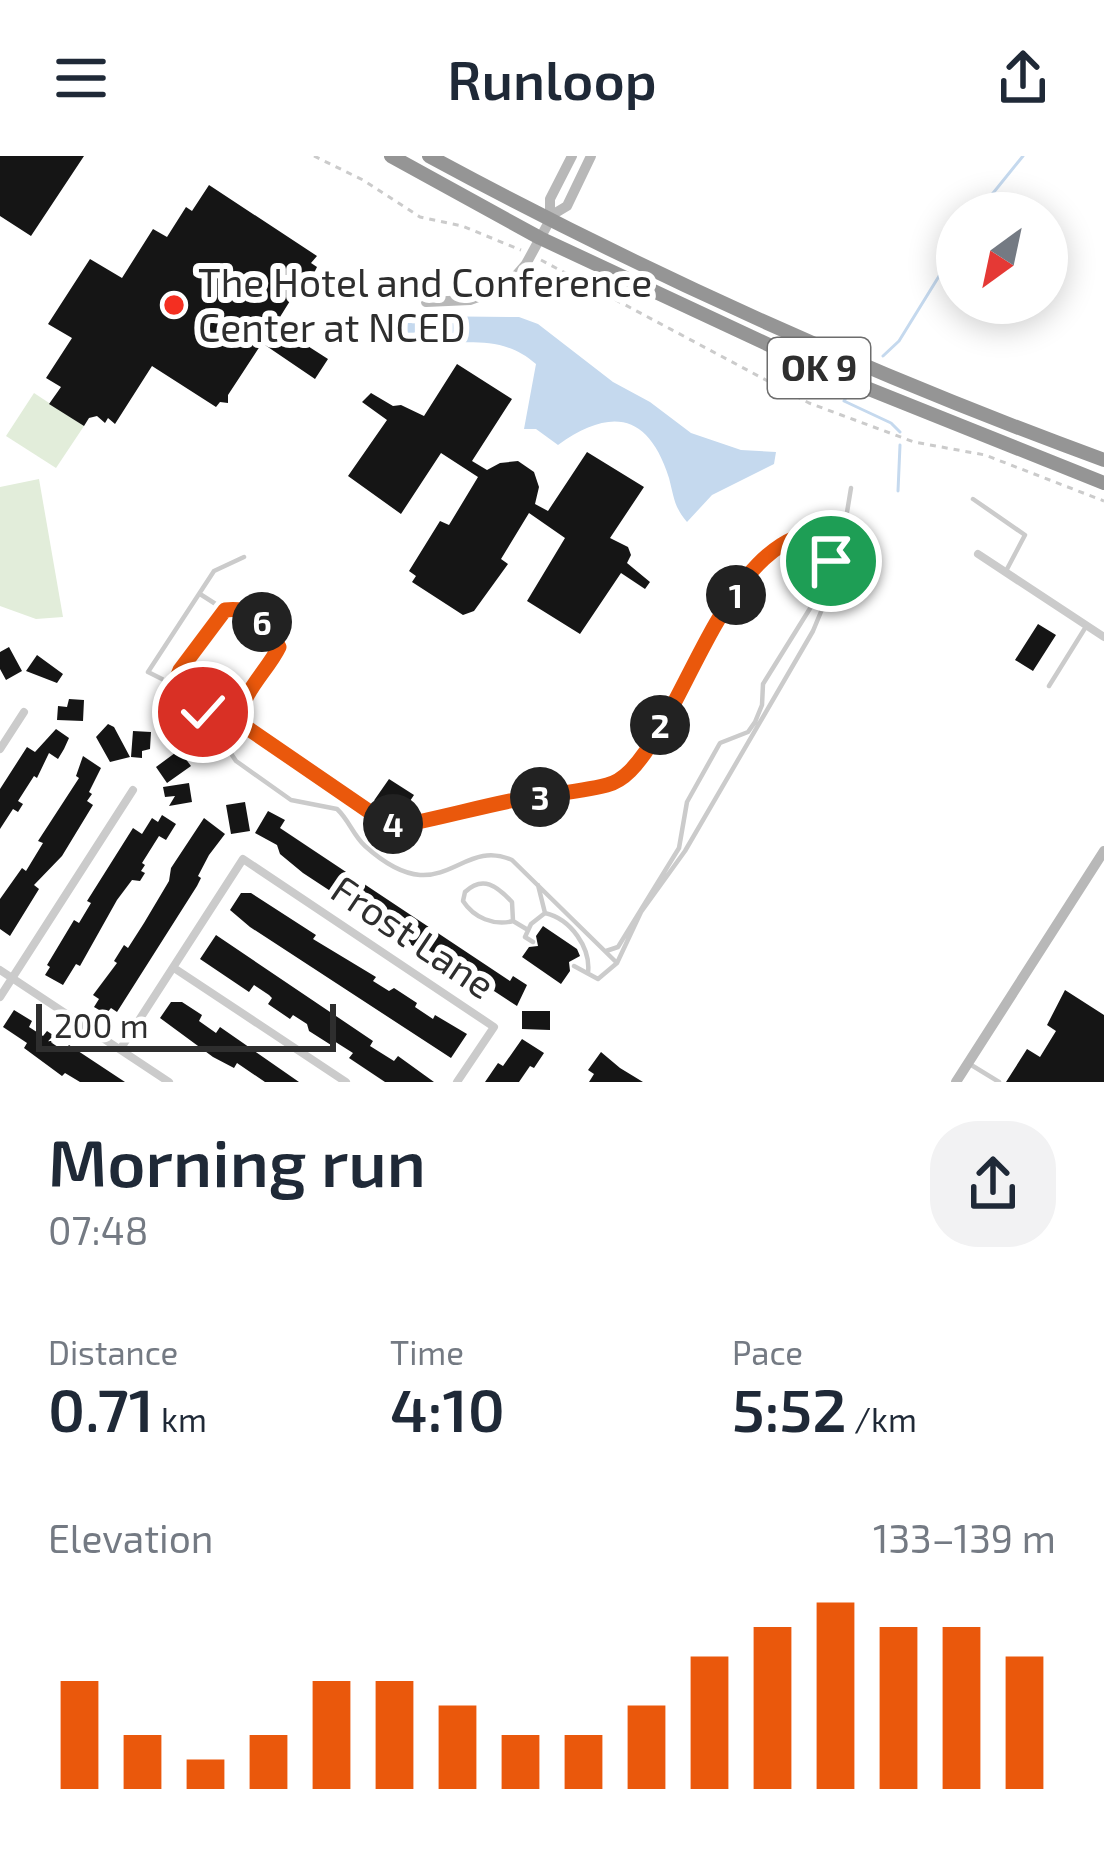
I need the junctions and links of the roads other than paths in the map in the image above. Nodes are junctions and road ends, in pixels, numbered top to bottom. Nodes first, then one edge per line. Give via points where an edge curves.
1 (392, 156) edge
2 (429, 156) edge
3 (572, 156) edge
4 (591, 156) edge
5 (551, 218) junction
6 (540, 238) junction
7 (426, 302) dead end
8 (1104, 460) edge
9 (1104, 483) edge
10 (850, 488) dead end
11 (973, 499) dead end
12 (978, 554) dead end
13 (244, 557) dead end
14 (1006, 572) junction
15 (198, 593) junction
16 (225, 610) junction
17 (1087, 626) junction
18 (1104, 637) edge
19 (174, 685) junction
20 (1049, 686) dead end
21 (24, 712) dead end
22 (0, 749) edge
23 (133, 790) dead end
24 (1104, 851) edge
25 (538, 885) junction
26 (545, 914) junction
27 (513, 921) junction
28 (528, 930) junction
29 (532, 942) dead end
30 (606, 951) junction
31 (617, 963) junction
32 (574, 965) dead end
33 (174, 968) junction
34 (0, 970) edge
35 (588, 973) junction
36 (12, 979) junction
37 (0, 997) edge
38 (121, 1048) junction
39 (968, 1063) junction
40 (169, 1082) edge
41 (346, 1082) edge
42 (457, 1082) edge
43 (956, 1082) edge
44 (998, 1082) edge

1 - 6 highway, OK 9
2 - 5 highway, OK 9
3 - 5 street via 550,199
4 - 5 street via 567,206
5 - 6 street
5 - 8 highway, OK 9 via 770,326
6 - 7 street via 498,290
6 - 9 highway, OK 9 via 830,374
10 - 31 lane via 837,573 813,632
11 - 14 lane via 1025,535
12 - 14 street
13 - 15 lane via 214,571
14 - 17 street
15 - 16 lane
15 - 19 lane via 148,672
16 - 19 lane
16 - 30 lane via 253,614 279,647 240,723 398,826 613,784 653,737 754,570 810,531 828,532 836,540 831,561 763,684 755,722 720,743 687,802 679,848 618,947
17 - 18 street
17 - 20 lane
19 - 25 lane via 236,761 291,800 337,809 368,849 416,878 497,853
21 - 22 street
23 - 36 street
24 - 39 street
25 - 26 lane
25 - 30 lane
26 - 28 lane
26 - 35 lane via 579,938
27 - 27 lane via 512,902 489,883 465,892 479,917
27 - 28 lane
28 - 29 lane
30 - 31 lane
31 - 35 lane via 598,979
32 - 35 lane
33 - 38 street
33 - 41 street
33 - 42 street, Frost Lane via 243,860 494,1027
34 - 36 street
36 - 37 street
36 - 38 street
38 - 40 street
39 - 43 street
39 - 44 lane

